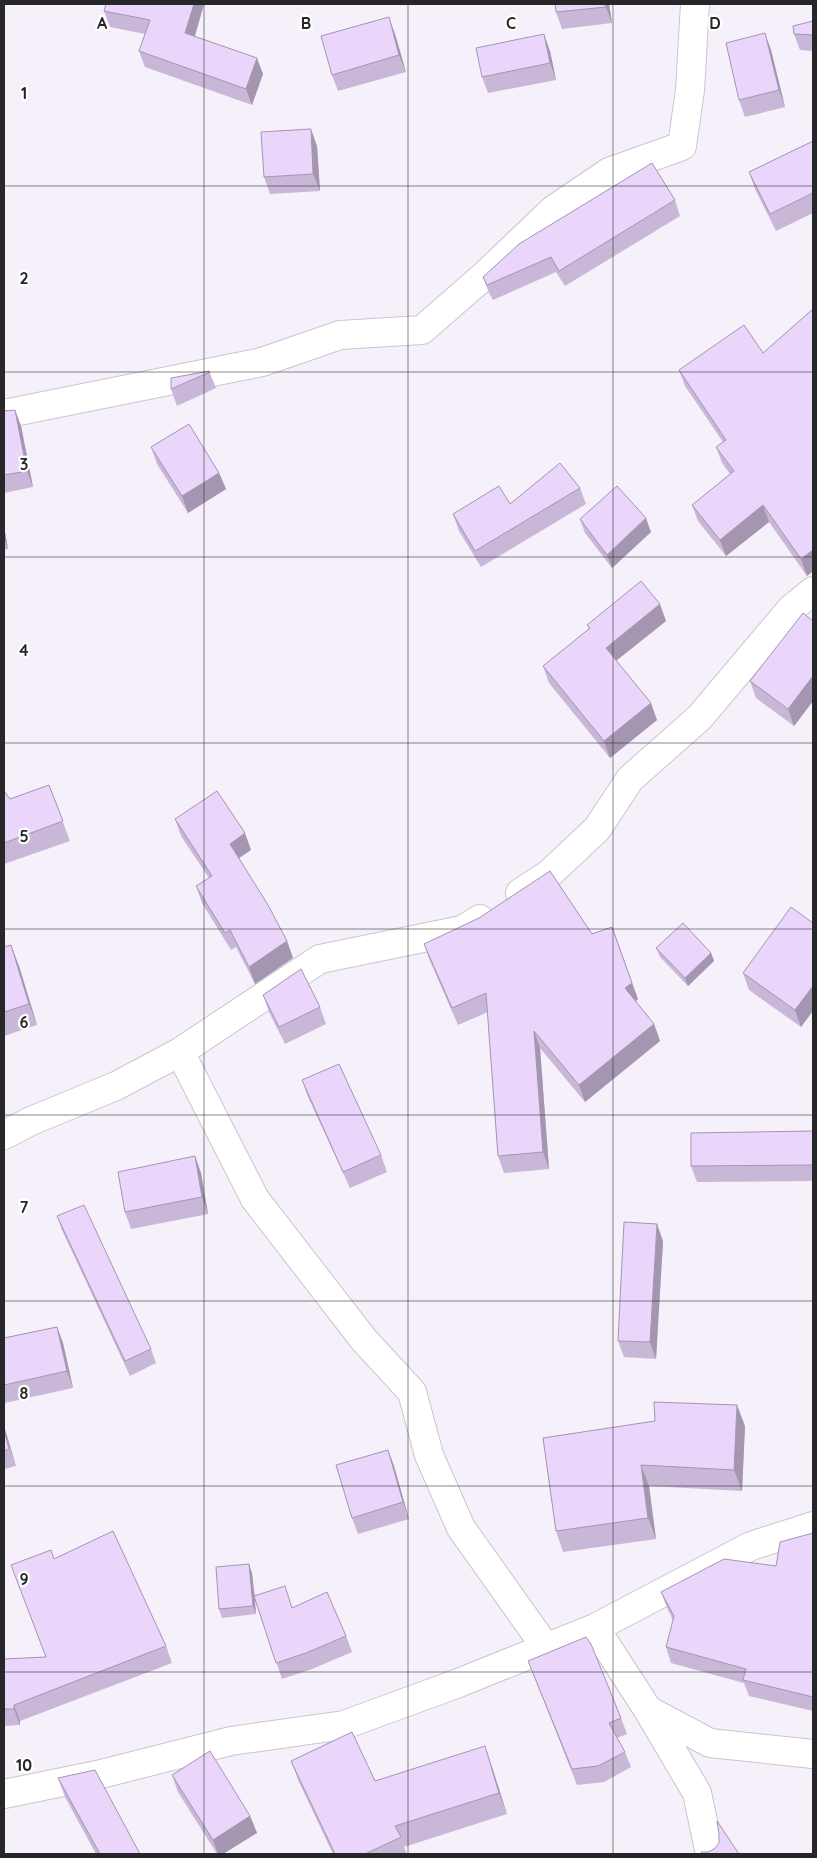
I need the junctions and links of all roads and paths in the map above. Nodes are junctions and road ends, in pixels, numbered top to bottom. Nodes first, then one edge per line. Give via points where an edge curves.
1 (696, 4) edge
2 (4, 414) edge
3 (813, 591) edge
4 (180, 1052) junction
5 (4, 1135) edge
6 (813, 1526) edge
7 (595, 1628) junction
8 (546, 1649) junction
9 (648, 1710) junction
10 (813, 1754) edge
11 (4, 1794) edge
12 (710, 1854) edge

1 - 2 street via 682,146 609,172 553,210 422,330 340,335 262,362
3 - 4 street via 791,609 700,717 630,779 597,829 549,874 462,930 320,960
4 - 5 street via 116,1086
4 - 8 street via 255,1200 364,1340 412,1392 429,1455 461,1528
6 - 7 street via 751,1546
7 - 8 street
7 - 9 street
8 - 11 street via 344,1725 231,1741 97,1776
9 - 10 street via 710,1743
9 - 12 street via 697,1793

